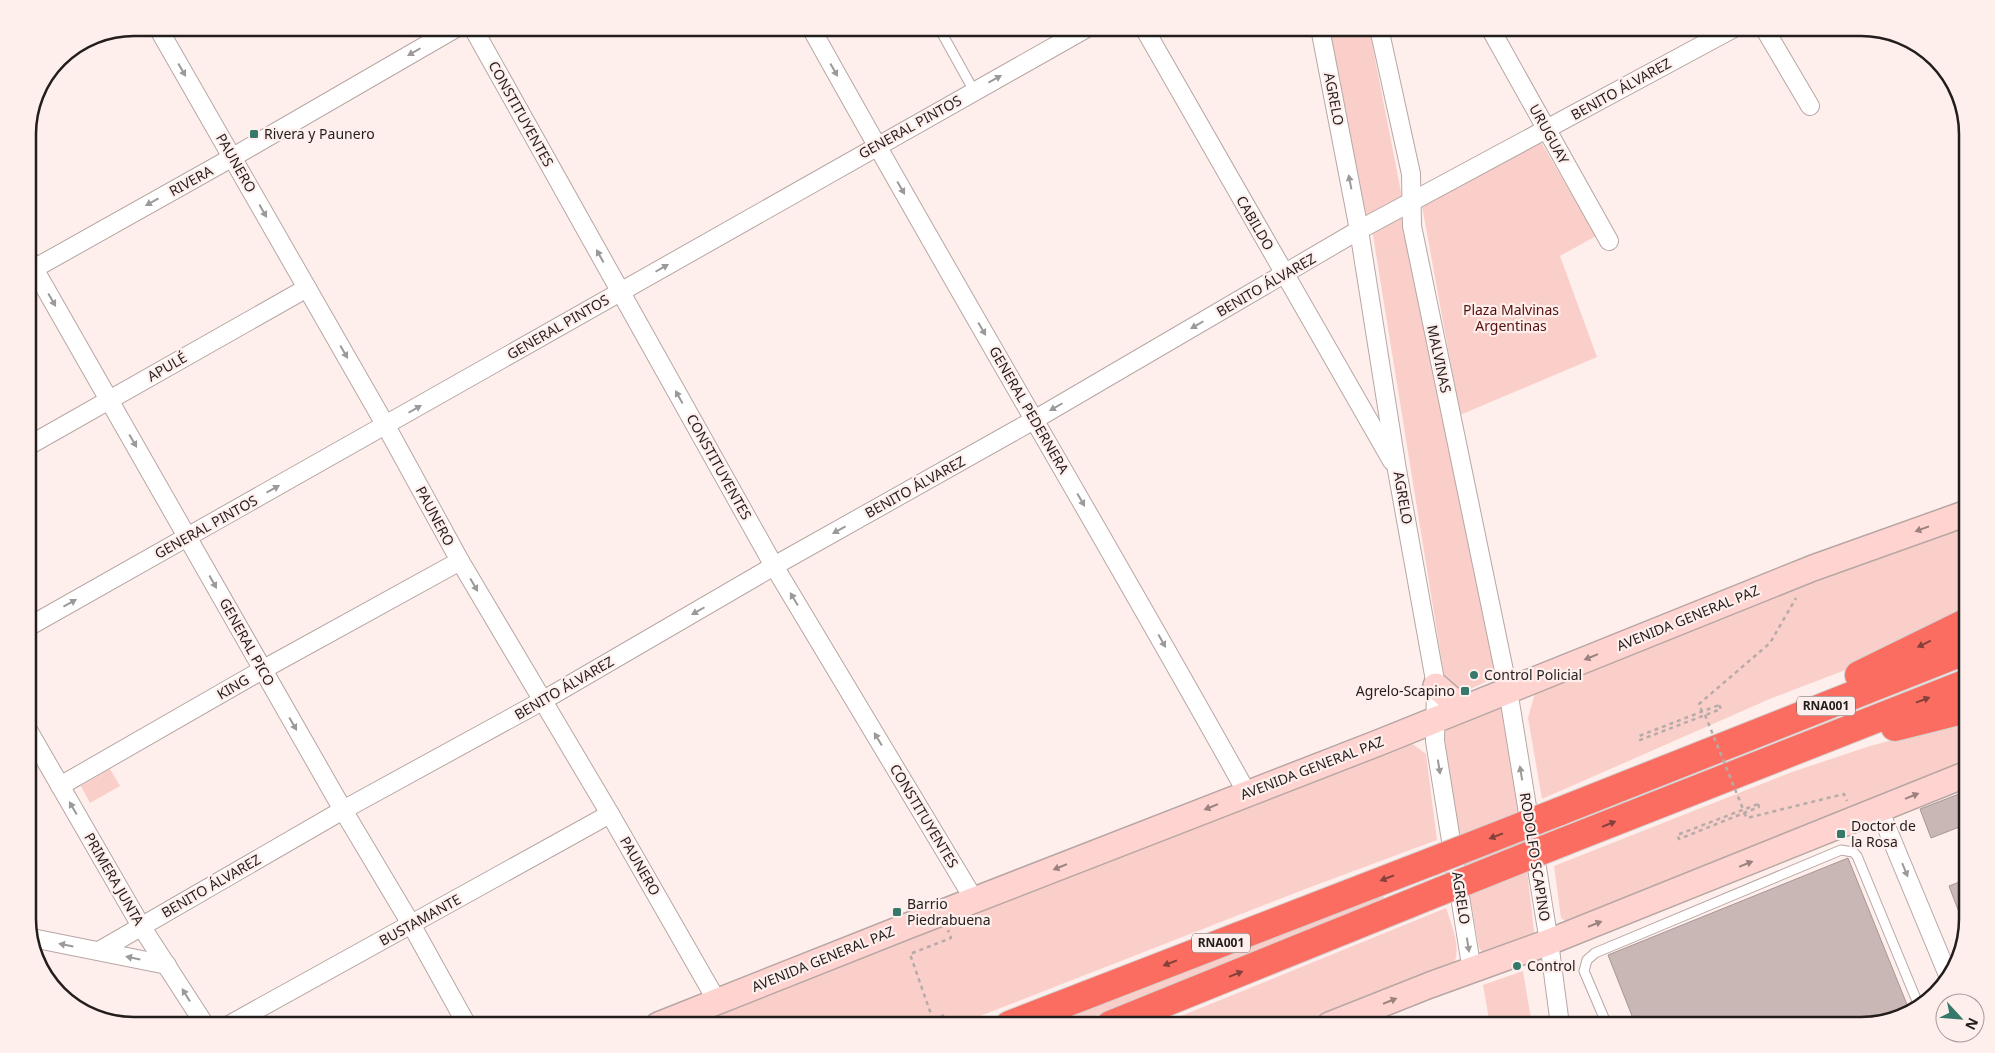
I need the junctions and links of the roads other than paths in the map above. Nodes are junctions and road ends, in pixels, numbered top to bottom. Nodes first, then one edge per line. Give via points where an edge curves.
1 (163, 36) edge
2 (442, 36) edge
3 (477, 36) edge
4 (815, 36) edge
5 (943, 36) edge
6 (1074, 36) edge
7 (1149, 36) edge
8 (1322, 36) edge
9 (1381, 36) edge
10 (1494, 36) edge
11 (1719, 36) edge
12 (1769, 36) edge
13 (974, 91) junction
14 (1810, 106) dead end
15 (1547, 130) junction
16 (876, 146) junction
17 (233, 157) junction
18 (1410, 202) junction
19 (1359, 230) junction
20 (1609, 241) dead end
21 (36, 263) edge
22 (1284, 274) junction
23 (36, 276) edge
24 (307, 288) junction
25 (620, 292) junction
26 (110, 400) junction
27 (1034, 420) junction
28 (386, 426) junction
29 (36, 442) edge
30 (1398, 470) junction
31 (1959, 516) edge
32 (188, 537) junction
33 (460, 561) junction
34 (774, 566) junction
35 (36, 622) edge
36 (1959, 626) edge
37 (1959, 653) edge
38 (262, 670) junction
39 (1436, 686) junction
40 (1959, 686) edge
41 (1508, 690) junction
42 (542, 701) junction
43 (1469, 706) junction
44 (1959, 711) edge
45 (1436, 719) junction
46 (36, 744) edge
47 (1780, 757) junction
48 (1685, 761) junction
49 (1959, 778) edge
50 (60, 786) junction
51 (1247, 793) junction
52 (1879, 809) junction
53 (343, 810) junction
54 (610, 814) junction
55 (975, 901) junction
56 (411, 924) junction
57 (141, 926) junction
58 (38, 939) edge
59 (1549, 942) junction
60 (99, 951) junction
61 (167, 965) junction
62 (1945, 968) edge
63 (1472, 970) junction
64 (1916, 999) edge
65 (718, 1001) junction
66 (199, 1017) edge
67 (245, 1017) edge
68 (462, 1017) edge
69 (680, 1017) edge
70 (1032, 1017) edge
71 (1132, 1017) edge
72 (1351, 1017) edge
73 (1559, 1017) edge
74 (1603, 1017) edge

1 -> 17 street, PAUNERO
2 -> 17 street, RIVERA
25 -> 3 street, CONSTITUYENTES
4 -> 16 street, GENERAL PEDERNERA
5 - 13 lane
13 -> 6 street, GENERAL PINTOS
7 - 22 street, CABILDO
19 -> 8 street, AGRELO
9 - 18 street, MALVINAS via 1411,174
10 - 15 street, URUGUAY
11 - 15 street, BENITO ÁLVAREZ
12 - 14 street
13 - 16 street, GENERAL PINTOS
15 - 18 street, BENITO ÁLVAREZ
15 - 20 street, URUGUAY
25 -> 16 street, GENERAL PINTOS
16 -> 27 street, GENERAL PEDERNERA
17 -> 21 street, RIVERA
17 -> 24 street, PAUNERO
18 - 19 street, BENITO ÁLVAREZ
18 - 41 street, MALVINAS via 1412,226
19 - 22 street, BENITO ÁLVAREZ
19 - 30 street, AGRELO
22 -> 27 street, BENITO ÁLVAREZ
22 - 30 street, CABILDO
23 -> 26 street, GENERAL PICO
24 - 26 street, APULÉ
24 -> 28 street, PAUNERO
28 -> 25 street, GENERAL PINTOS
34 -> 25 street, CONSTITUYENTES
26 - 29 street, APULÉ
26 -> 32 street, GENERAL PICO
27 -> 34 street, BENITO ÁLVAREZ
27 -> 51 street, GENERAL PEDERNERA
32 -> 28 street, GENERAL PINTOS
28 - 33 street, PAUNERO
30 - 39 street, AGRELO
31 -> 41 street, AVENIDA GENERAL PAZ via 1813,568
35 -> 32 street, GENERAL PINTOS
32 -> 38 street, GENERAL PICO
33 - 38 street, KING
33 -> 42 street, PAUNERO
34 -> 42 street, BENITO ÁLVAREZ
55 -> 34 street, CONSTITUYENTES
36 -> 48 highway
37 - 48 highway, RNA001
38 - 50 street, KING
38 -> 53 street, GENERAL PICO
39 - 43 street via 1451,699
39 - 45 street, AGRELO
47 -> 40 highway, RNA001
41 - 43 street, AVENIDA GENERAL PAZ
59 -> 41 street, RODOLFO SCAPINO
42 - 53 street, BENITO ÁLVAREZ
42 - 54 street, PAUNERO
43 - 45 street, AVENIDA GENERAL PAZ
44 - 47 highway
45 - 51 street, AVENIDA GENERAL PAZ
45 -> 63 street, AGRELO via 1435,741
46 - 50 street, PRIMERA JUNTA
71 -> 47 highway, RNA001, bridge
48 -> 70 highway, RNA001, bridge
52 -> 49 street
57 -> 50 street, PRIMERA JUNTA
51 -> 55 street, AVENIDA GENERAL PAZ
59 -> 52 street
52 -> 62 street
53 - 56 street, GENERAL PICO
53 - 57 street, BENITO ÁLVAREZ
54 - 56 street, BUSTAMANTE
54 - 65 street, PAUNERO
55 - 65 street, AVENIDA GENERAL PAZ
56 - 67 street, BUSTAMANTE
56 - 68 street, GENERAL PICO
57 - 60 street, BENITO ÁLVAREZ
57 - 61 street, PRIMERA JUNTA
60 -> 58 street
59 - 63 street
59 - 73 street, RODOLFO SCAPINO
61 -> 60 street
66 -> 61 street, PRIMERA JUNTA
72 -> 63 street
64 - 74 lane via 1858,856 1841,850 1595,953 1587,960 1584,971
65 - 69 street, AVENIDA GENERAL PAZ

